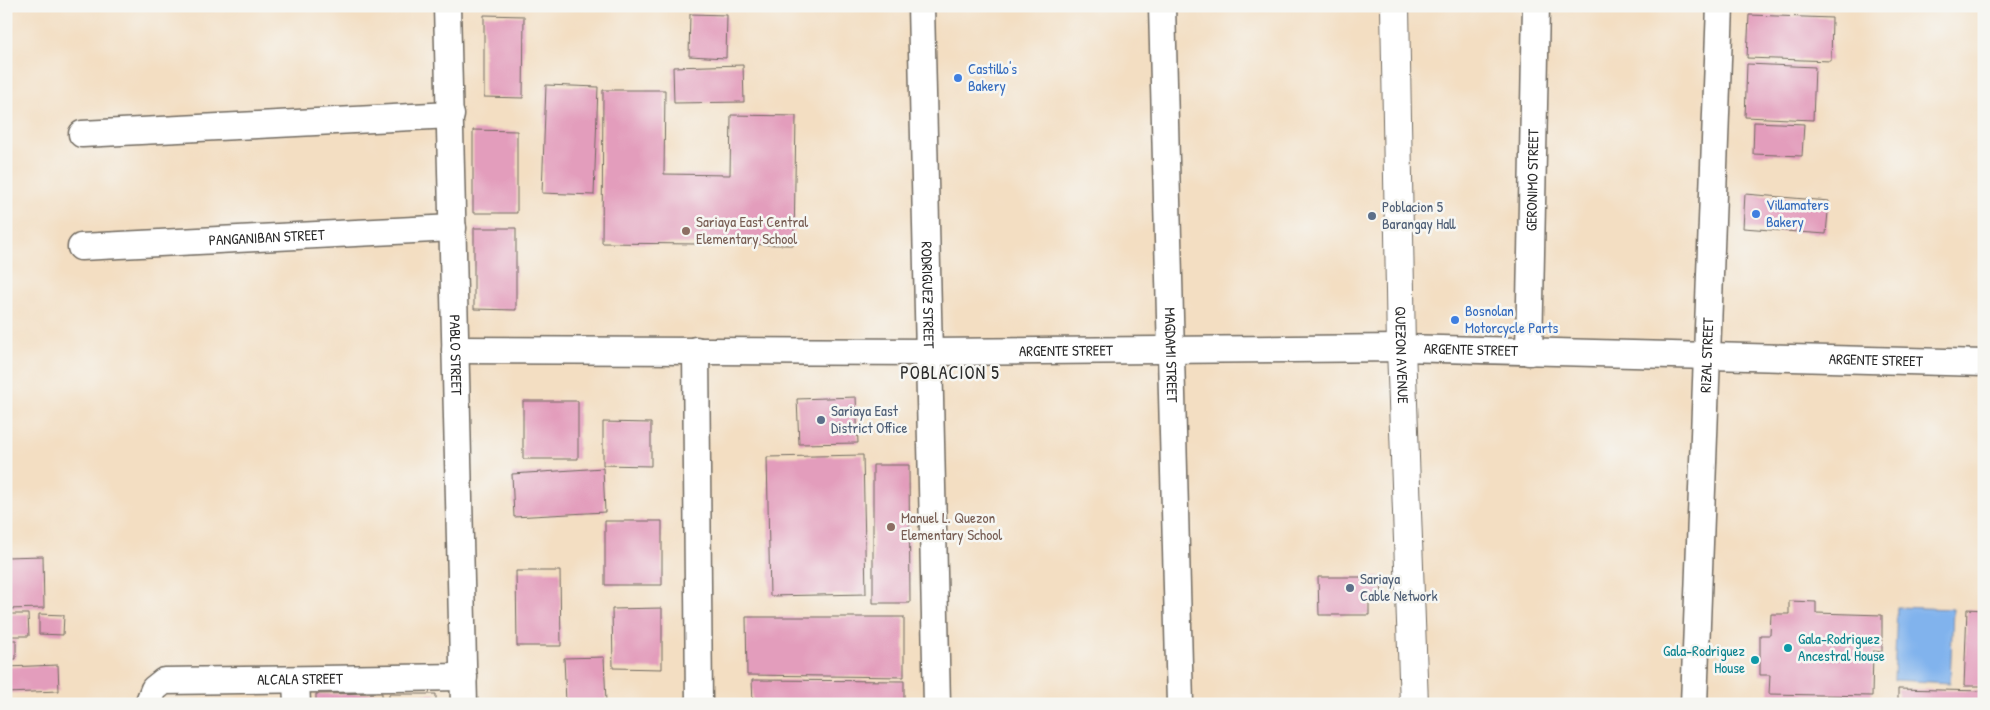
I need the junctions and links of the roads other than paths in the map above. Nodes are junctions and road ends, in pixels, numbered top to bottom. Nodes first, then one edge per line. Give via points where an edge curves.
1 (447, 6) edge
2 (921, 6) edge
3 (1162, 6) edge
4 (1395, 6) edge
5 (1536, 6) edge
6 (1720, 6) edge
7 (450, 115) junction
8 (82, 134) dead end
9 (452, 228) junction
10 (82, 247) dead end
11 (1401, 348) junction
12 (455, 350) junction
13 (696, 350) junction
14 (1172, 350) junction
15 (929, 352) junction
16 (1529, 352) junction
17 (1707, 356) junction
18 (1984, 363) edge
19 (464, 677) junction
20 (296, 692) edge
21 (148, 703) edge
22 (464, 704) edge
23 (699, 704) edge
24 (937, 704) edge
25 (1180, 704) edge
26 (1414, 704) edge
27 (1694, 704) edge

1 - 7 street, PABLO STREET
2 - 15 street, RODRIGUEZ STREET
3 - 14 street, MAGDAMI STREET
4 - 11 street, QUEZON AVENUE
5 - 16 street, GERONIMO STREET
6 - 17 street, RIZAL STREET
7 - 8 street
7 - 9 street, PABLO STREET
9 - 10 street, PANGANIBAN STREET
9 - 12 street, PABLO STREET
11 - 14 street, ARGENTE STREET
11 - 16 street, ARGENTE STREET
11 - 26 street, QUEZON AVENUE
12 - 13 street, ARGENTE STREET
12 - 19 street, PABLO STREET
13 - 15 street, ARGENTE STREET
13 - 23 street
14 - 15 street, ARGENTE STREET
14 - 25 street, MAGDAMI STREET
15 - 24 street, RODRIGUEZ STREET
16 - 17 street, ARGENTE STREET
17 - 18 street, ARGENTE STREET
17 - 27 street, RIZAL STREET
19 - 20 street, ALCALA STREET
19 - 22 street, PABLO STREET
20 - 21 street, ALCALA STREET via 164,681 154,689

